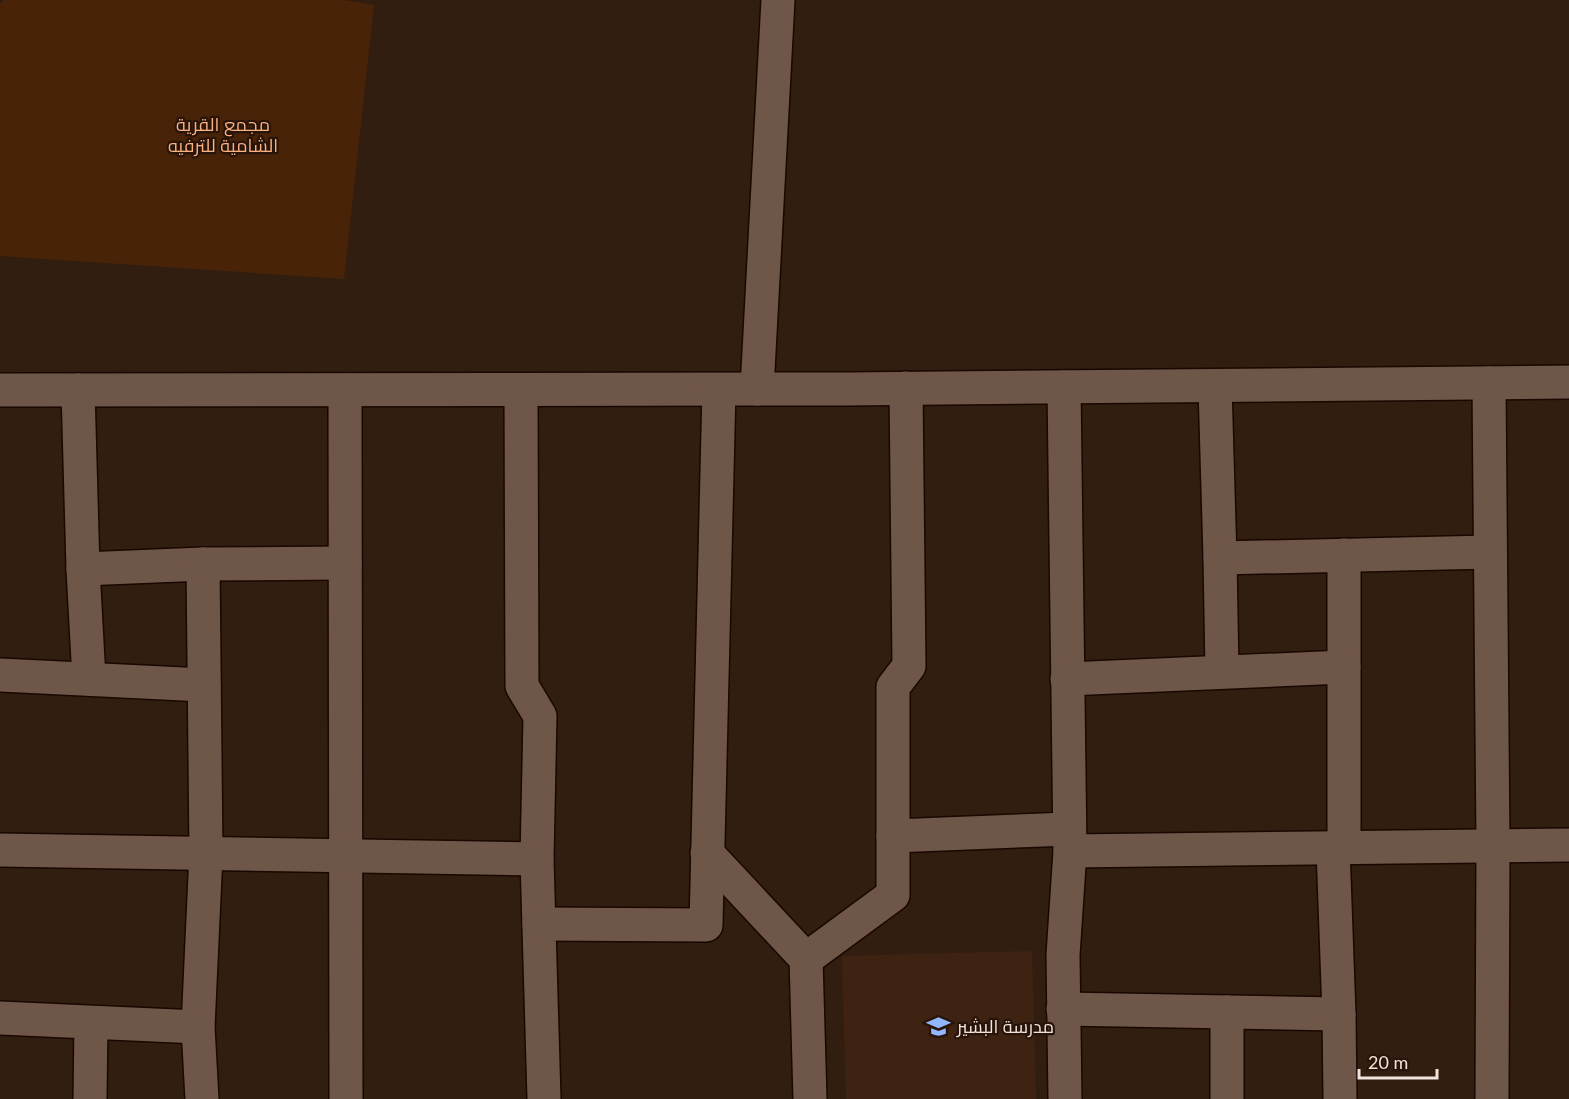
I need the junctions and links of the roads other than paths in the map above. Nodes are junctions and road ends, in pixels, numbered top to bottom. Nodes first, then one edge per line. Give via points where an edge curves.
1 (778, 0) edge
2 (1569, 382) edge
3 (1489, 383) junction
4 (1215, 386) junction
5 (1064, 387) junction
6 (906, 388) junction
7 (757, 389) junction
8 (0, 390) edge
9 (78, 390) junction
10 (345, 390) junction
11 (521, 390) junction
12 (719, 390) junction
13 (1490, 552) junction
14 (1344, 555) junction
15 (1221, 558) junction
16 (345, 563) junction
17 (203, 564) junction
18 (83, 569) junction
19 (1344, 667) junction
20 (1222, 672) junction
21 (0, 675) edge
22 (89, 679) junction
23 (1067, 679) junction
24 (204, 686) junction
25 (893, 836) junction
26 (1069, 840) junction
27 (1569, 845) edge
28 (1493, 846) junction
29 (1338, 848) junction
30 (0, 850) edge
31 (206, 854) junction
32 (707, 854) junction
33 (346, 856) junction
34 (537, 859) junction
35 (539, 924) junction
36 (806, 959) junction
37 (1063, 1009) junction
38 (1227, 1012) junction
39 (1339, 1014) junction
40 (0, 1018) edge
41 (91, 1023) junction
42 (198, 1027) junction
43 (90, 1099) edge
44 (202, 1099) edge
45 (346, 1099) edge
46 (544, 1099) edge
47 (810, 1099) edge
48 (1065, 1099) edge
49 (1227, 1099) edge
50 (1341, 1099) edge
51 (1492, 1099) edge

1 - 7 street
2 - 3 street
3 - 4 street
3 - 13 street
4 - 5 street
4 - 15 street
5 - 6 street
5 - 23 street
6 - 7 street
6 - 25 street via 909,666 893,687
7 - 12 street
8 - 9 street
9 - 10 street
9 - 18 street
10 - 11 street
10 - 16 street
11 - 12 street
11 - 34 street via 522,686 540,716
12 - 32 street
13 - 14 street
13 - 28 street
14 - 15 street
14 - 19 street
15 - 20 street
16 - 17 street
16 - 33 street
17 - 18 street
17 - 24 street
18 - 22 street
19 - 20 street
19 - 29 street
20 - 23 street
21 - 22 street
22 - 24 street
23 - 26 street
24 - 31 street
25 - 26 street
25 - 36 street via 893,895
26 - 29 street
26 - 37 street
27 - 28 street
28 - 29 street
28 - 51 street
29 - 39 street
30 - 31 street
31 - 33 street
31 - 42 street
32 - 35 street via 706,925
32 - 36 street
33 - 34 street
33 - 45 street
34 - 35 street
35 - 46 street
36 - 47 street
37 - 38 street
37 - 48 street
38 - 39 street
38 - 49 street
39 - 50 street
40 - 41 street
41 - 42 street
41 - 43 street
42 - 44 street

